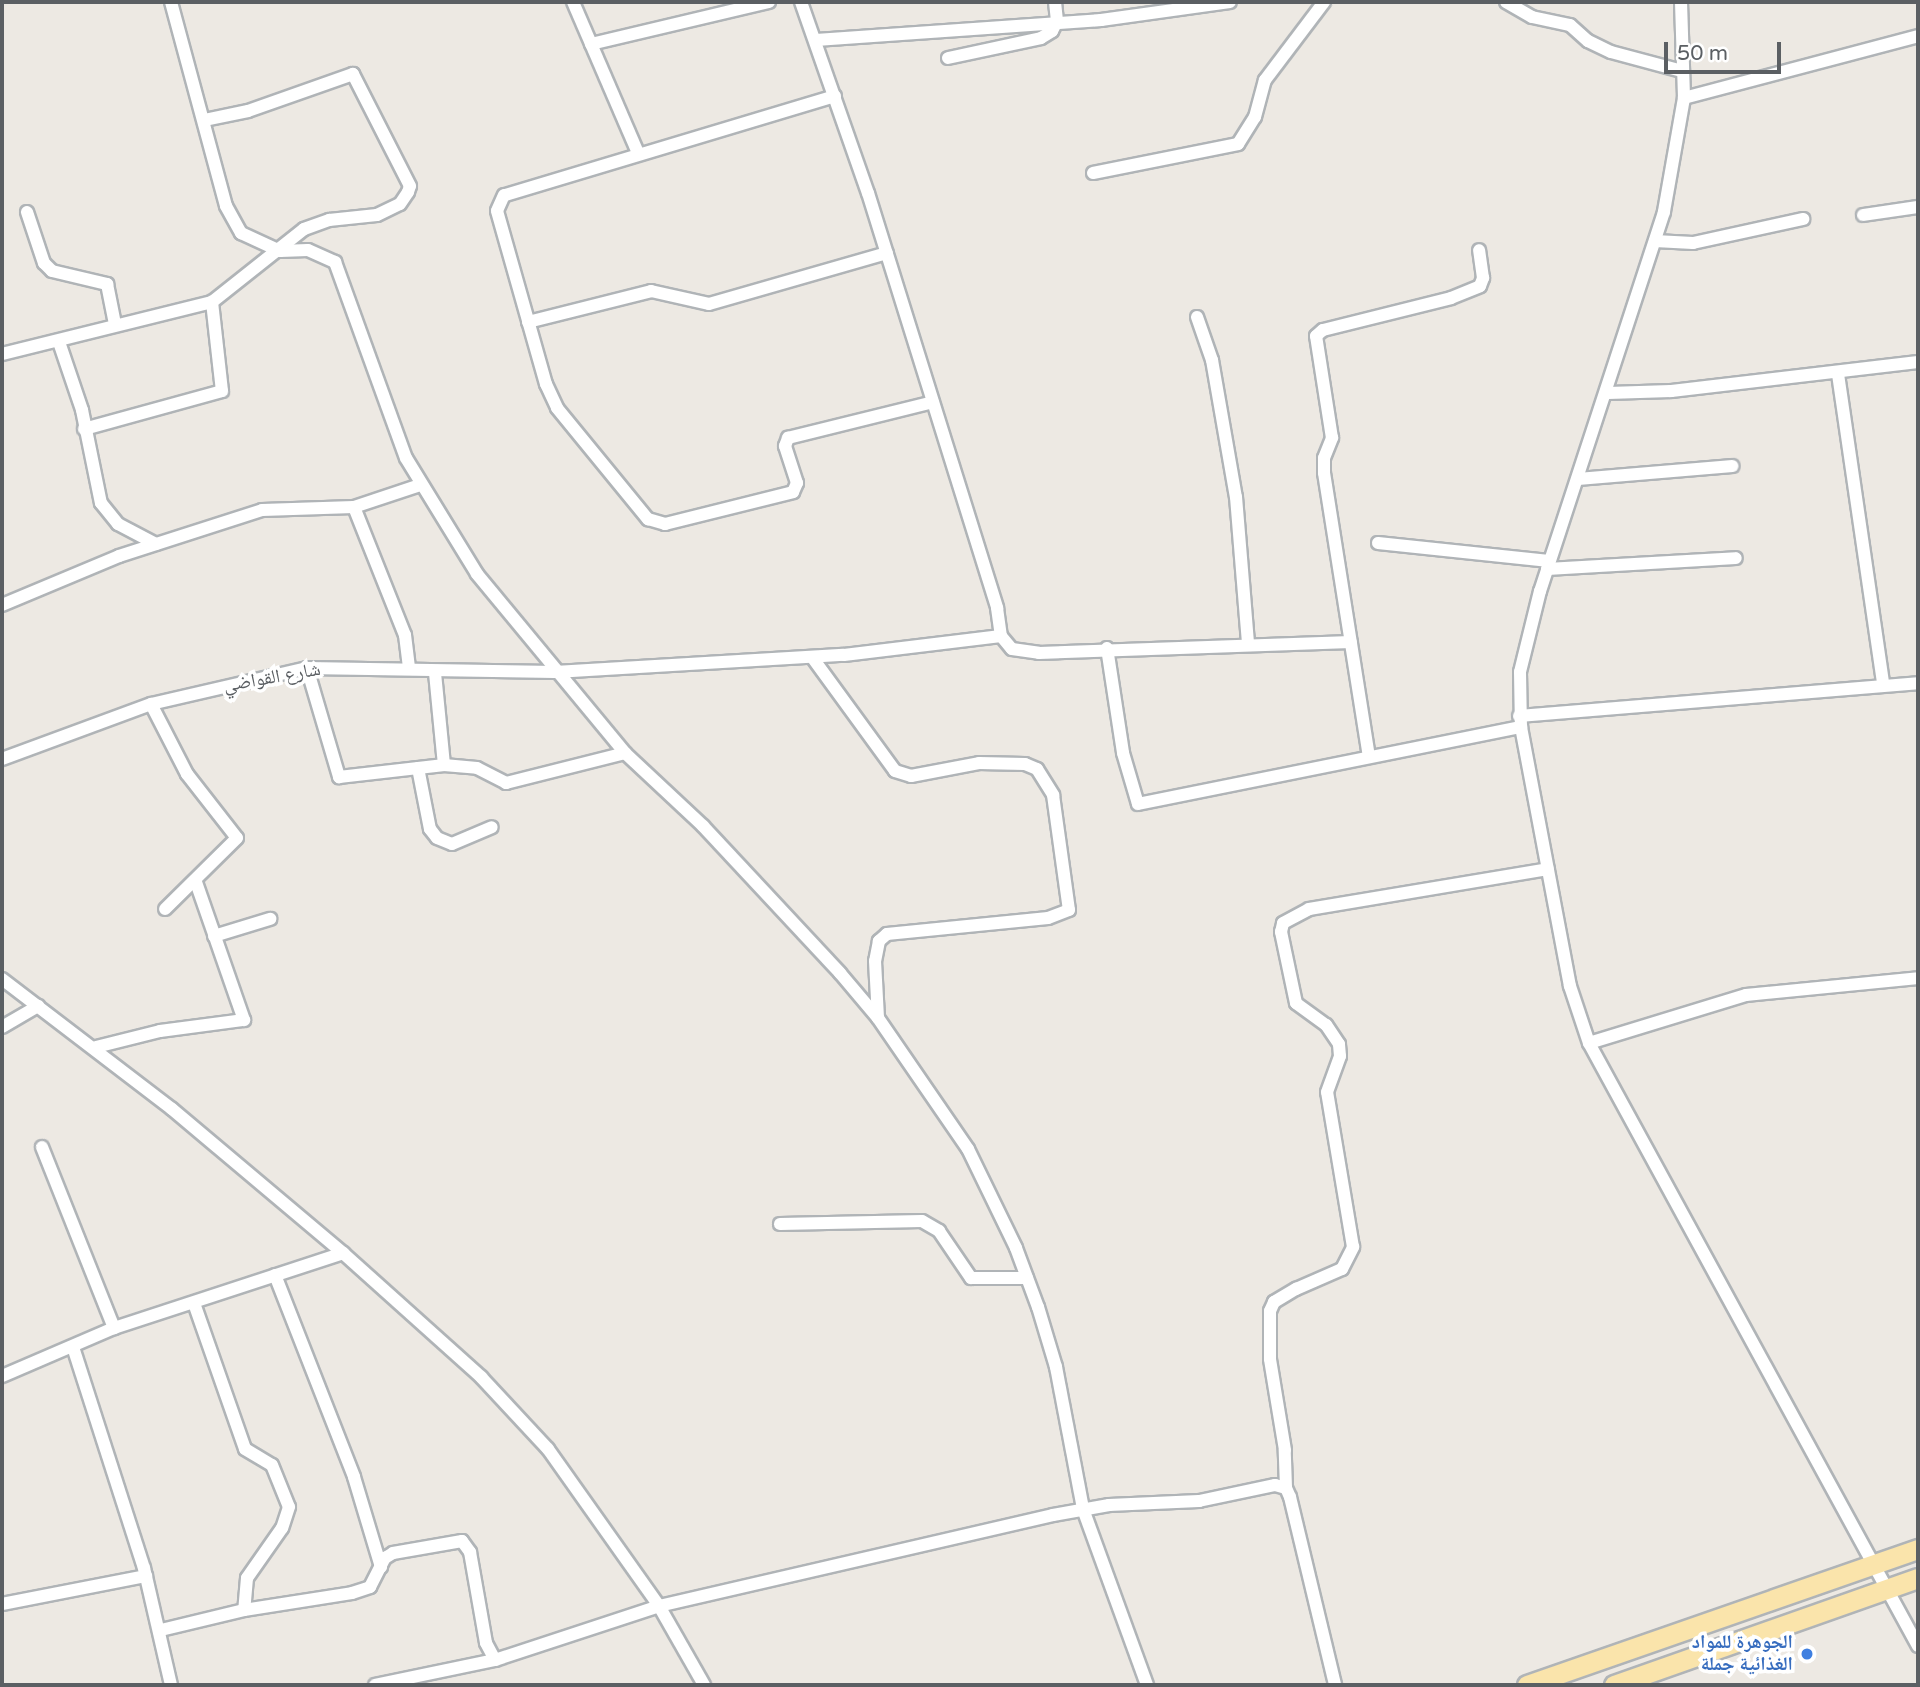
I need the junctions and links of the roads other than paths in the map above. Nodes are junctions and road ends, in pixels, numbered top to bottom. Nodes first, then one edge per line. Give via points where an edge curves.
1 (171, 2) edge
2 (573, 2) edge
3 (769, 2) edge
4 (801, 2) edge
5 (1055, 2) edge
6 (1230, 2) edge
7 (1324, 2) edge
8 (1506, 2) edge
9 (1681, 2) edge
10 (1194, 5) edge
11 (1057, 20) junction
12 (1918, 36) edge
13 (816, 40) junction
14 (591, 44) junction
15 (948, 58) dead end
16 (1682, 71) junction
17 (835, 96) junction
18 (1684, 98) junction
19 (204, 120) junction
20 (638, 153) junction
21 (1093, 173) dead end
22 (1918, 207) edge
23 (27, 212) dead end
24 (1863, 215) dead end
25 (1803, 219) dead end
26 (1655, 241) junction
27 (1479, 250) dead end
28 (280, 251) junction
29 (887, 253) junction
30 (212, 302) junction
31 (1196, 317) dead end
32 (528, 322) junction
33 (115, 324) junction
34 (59, 342) junction
35 (2, 354) edge
36 (1918, 362) edge
37 (1838, 374) junction
38 (1608, 393) junction
39 (933, 402) junction
40 (84, 429) junction
41 (1732, 466) dead end
42 (1578, 479) junction
43 (420, 485) junction
44 (354, 507) junction
45 (1378, 543) dead end
46 (156, 544) junction
47 (1736, 558) dead end
48 (1548, 565) junction
49 (2, 605) edge
50 (1001, 636) junction
51 (1351, 642) junction
52 (1248, 644) junction
53 (1107, 648) junction
54 (812, 657) junction
55 (307, 668) junction
56 (410, 669) junction
57 (555, 672) junction
58 (435, 673) junction
59 (1883, 683) junction
60 (1918, 683) edge
61 (151, 704) junction
62 (1520, 722) junction
63 (625, 753) junction
64 (1369, 757) junction
65 (2, 759) edge
66 (444, 765) junction
67 (418, 768) junction
68 (492, 827) dead end
69 (1548, 869) junction
70 (196, 882) junction
71 (165, 909) dead end
72 (270, 919) dead end
73 (214, 936) junction
74 (1918, 978) edge
75 (2, 979) edge
76 (38, 1006) junction
77 (878, 1018) junction
78 (2, 1027) edge
79 (1589, 1043) junction
80 (96, 1047) junction
81 (42, 1147) dead end
82 (780, 1224) dead end
83 (344, 1253) junction
84 (275, 1275) junction
85 (1027, 1278) junction
86 (194, 1306) junction
87 (114, 1328) junction
88 (73, 1347) junction
89 (2, 1376) edge
90 (1286, 1488) junction
91 (1083, 1509) junction
92 (1918, 1549) edge
93 (1870, 1565) junction
94 (381, 1567) junction
95 (146, 1576) junction
96 (1918, 1578) edge
97 (1884, 1590) junction
98 (2, 1604) edge
99 (659, 1606) junction
100 (244, 1610) junction
101 (161, 1630) junction
102 (1918, 1646) edge
103 (495, 1660) junction
104 (429, 1680) edge
105 (171, 1685) edge
106 (375, 1685) edge
107 (704, 1685) edge
108 (1147, 1685) edge
109 (1335, 1685) edge
110 (1527, 1685) edge
111 (1614, 1685) edge

1 - 19 street
2 - 14 street
3 - 14 street
4 - 13 street
5 - 11 street
6 - 10 street
7 - 21 street via 1265,80 1255,117 1238,145
8 - 16 street via 1532,17 1570,25 1611,52
9 - 16 street
10 - 11 street via 1101,20
11 - 13 street
11 - 15 street via 1052,31 1027,44
12 - 18 street
13 - 17 street
14 - 20 street
16 - 18 street
17 - 20 street
17 - 29 street
18 - 26 street
19 - 28 street via 226,206 240,233
19 - 28 street via 248,111 348,73 357,78 410,186 408,192 400,204 377,215 316,223
20 - 32 street via 504,195 497,211
22 - 24 street
23 - 33 street via 51,271 107,284
25 - 26 street via 1693,243
26 - 38 street
27 - 51 street via 1483,278 1479,286 1451,298 1323,330 1316,336 1332,438 1324,473
28 - 30 street
28 - 43 street via 308,250 335,262 378,390
29 - 32 street via 709,304 651,291
29 - 39 street
30 - 33 street
30 - 40 street via 222,391
31 - 52 street via 1212,360 1236,497
32 - 39 street via 557,408 654,523 793,492 797,483 785,446 788,438
33 - 34 street
34 - 35 street
34 - 40 street
36 - 37 street
37 - 38 street
37 - 59 street
38 - 42 street
39 - 50 street
40 - 46 street via 105,512
41 - 42 street
42 - 48 street
43 - 44 street
43 - 57 street via 477,575
44 - 46 street via 271,508
44 - 56 street via 405,635
45 - 48 street
46 - 49 street
47 - 48 street
48 - 62 street via 1520,673
50 - 53 street via 1005,644 1020,651
50 - 54 street, شارع القواضي
51 - 52 street
51 - 64 street
52 - 53 street
53 - 64 street via 1123,753 1138,804
54 - 57 street, شارع القواضي
54 - 77 street via 902,775 979,763 1025,764 1037,769 1053,795 1069,910 1048,918 887,934 879,941 874,961
55 - 56 street, شارع القواضي
55 - 61 street, شارع القواضي
55 - 67 street via 339,778
56 - 58 street, شارع القواضي
57 - 58 street, شارع القواضي
57 - 63 street
58 - 66 street
59 - 60 street
59 - 62 street
61 - 65 street, شارع القواضي
61 - 70 street via 187,774 237,835
62 - 64 street
62 - 69 street
63 - 66 street via 506,783 477,768
63 - 77 street via 776,902
66 - 67 street
67 - 68 street via 430,829 437,838 452,844
69 - 79 street via 1570,986
69 - 90 street via 1309,909 1283,923 1296,1003 1326,1025 1339,1044 1340,1056 1326,1092 1353,1247 1342,1269 1296,1289 1274,1302 1269,1311 1270,1359 1285,1450
70 - 71 street
70 - 73 street
72 - 73 street
73 - 80 street via 245,1017 241,1024 182,1027
74 - 79 street via 1746,995
75 - 76 street
76 - 78 street
76 - 80 street
77 - 85 street via 968,1149
79 - 93 street
80 - 83 street
81 - 87 street
82 - 85 street via 922,1221 939,1231 971,1278
83 - 84 street
83 - 99 street via 481,1377 548,1449
84 - 86 street
84 - 94 street via 354,1477
85 - 91 street via 1056,1367
86 - 87 street
86 - 100 street via 245,1449 272,1465 289,1507 282,1528 247,1578
87 - 88 street
88 - 89 street
88 - 95 street
90 - 91 street via 1275,1485 1199,1501
90 - 109 street
91 - 99 street
91 - 108 street
92 - 93 main road
93 - 97 street
93 - 110 main road
94 - 100 street via 370,1587 352,1593
94 - 103 street via 393,1553 450,1542 467,1545 486,1643
95 - 98 street
95 - 101 street
96 - 97 main road
97 - 102 street
97 - 111 main road
99 - 103 street
99 - 107 street
100 - 101 street
101 - 105 street
103 - 104 street
104 - 106 street

